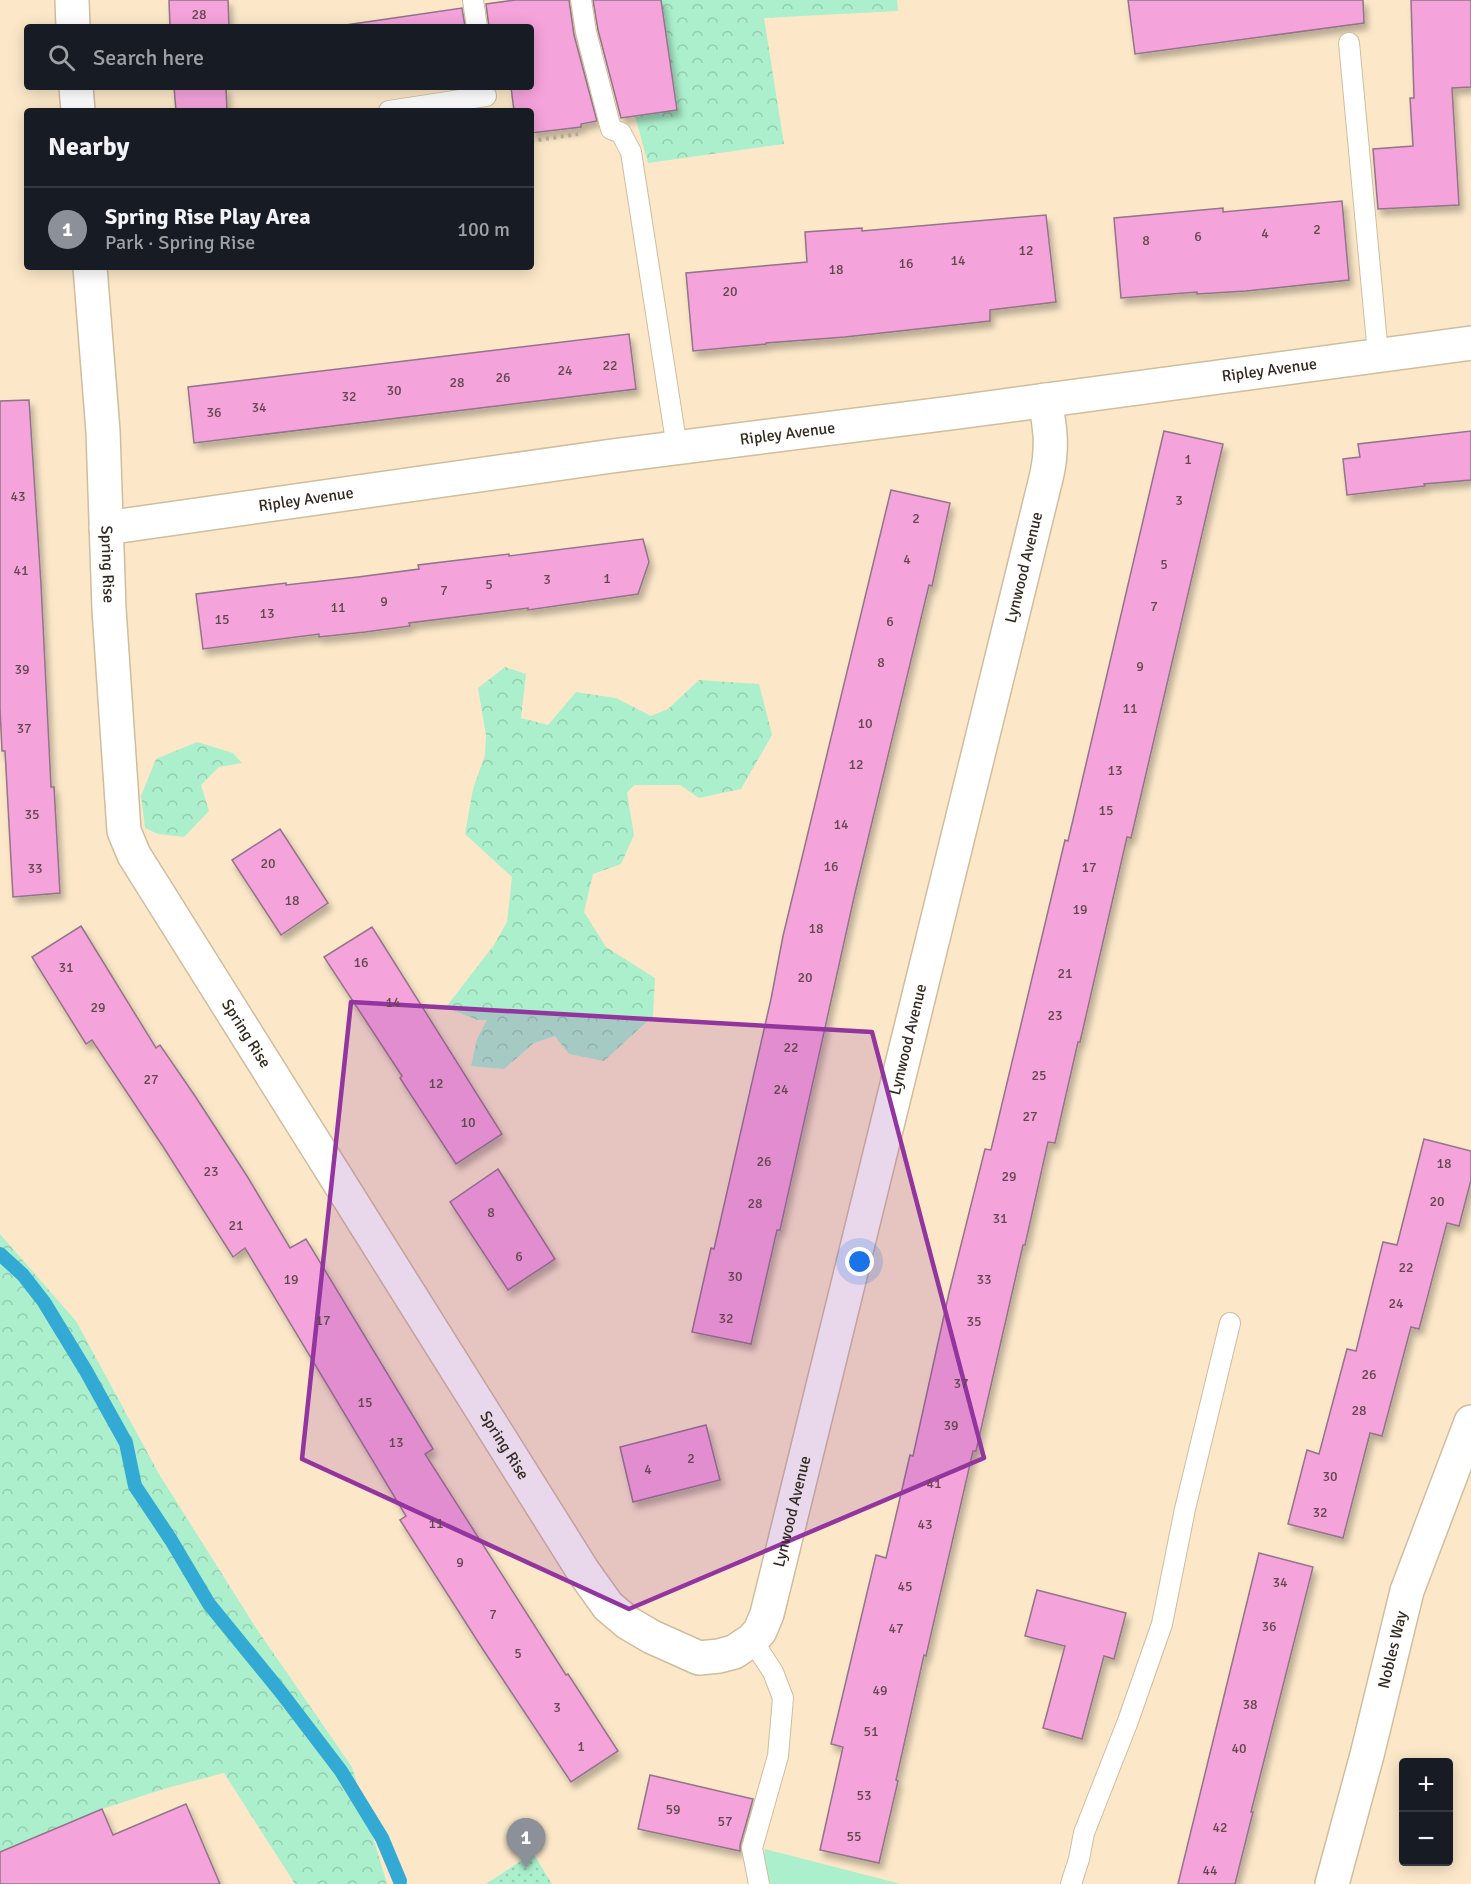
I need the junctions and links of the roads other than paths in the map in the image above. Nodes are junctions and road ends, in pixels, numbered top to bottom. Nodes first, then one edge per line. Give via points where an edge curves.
1 (72, 0) edge
2 (473, 0) edge
3 (581, 0) edge
4 (73, 24) edge
5 (477, 24) edge
6 (1349, 43) dead end
7 (76, 90) edge
8 (486, 98) edge
9 (78, 108) edge
10 (411, 108) edge
11 (90, 270) edge
12 (1471, 343) edge
13 (1378, 354) junction
14 (1045, 400) junction
15 (677, 448) junction
16 (106, 528) junction
17 (1230, 1323) dead end
18 (1469, 1430) edge
19 (752, 1640) junction
20 (759, 1884) edge
21 (1071, 1884) edge
22 (1332, 1884) edge

1 - 4 street
2 - 5 lane
3 - 15 lane via 611,129 621,133 632,152
6 - 13 lane
7 - 9 street
8 - 10 lane
11 - 16 street, Spring Rise
12 - 13 street, Ripley Avenue
13 - 14 street, Ripley Avenue
14 - 15 street, Ripley Avenue
14 - 19 street, Lynwood Avenue via 1052,455 781,1563 767,1614
15 - 16 street, Ripley Avenue
16 - 19 street, Spring Rise via 121,802 124,831 134,855 608,1606 652,1637 699,1658 734,1652
17 - 21 lane via 1162,1624 1084,1833
18 - 22 street, Nobles Way via 1407,1592
19 - 20 lane via 773,1672 783,1698 778,1756 752,1848

